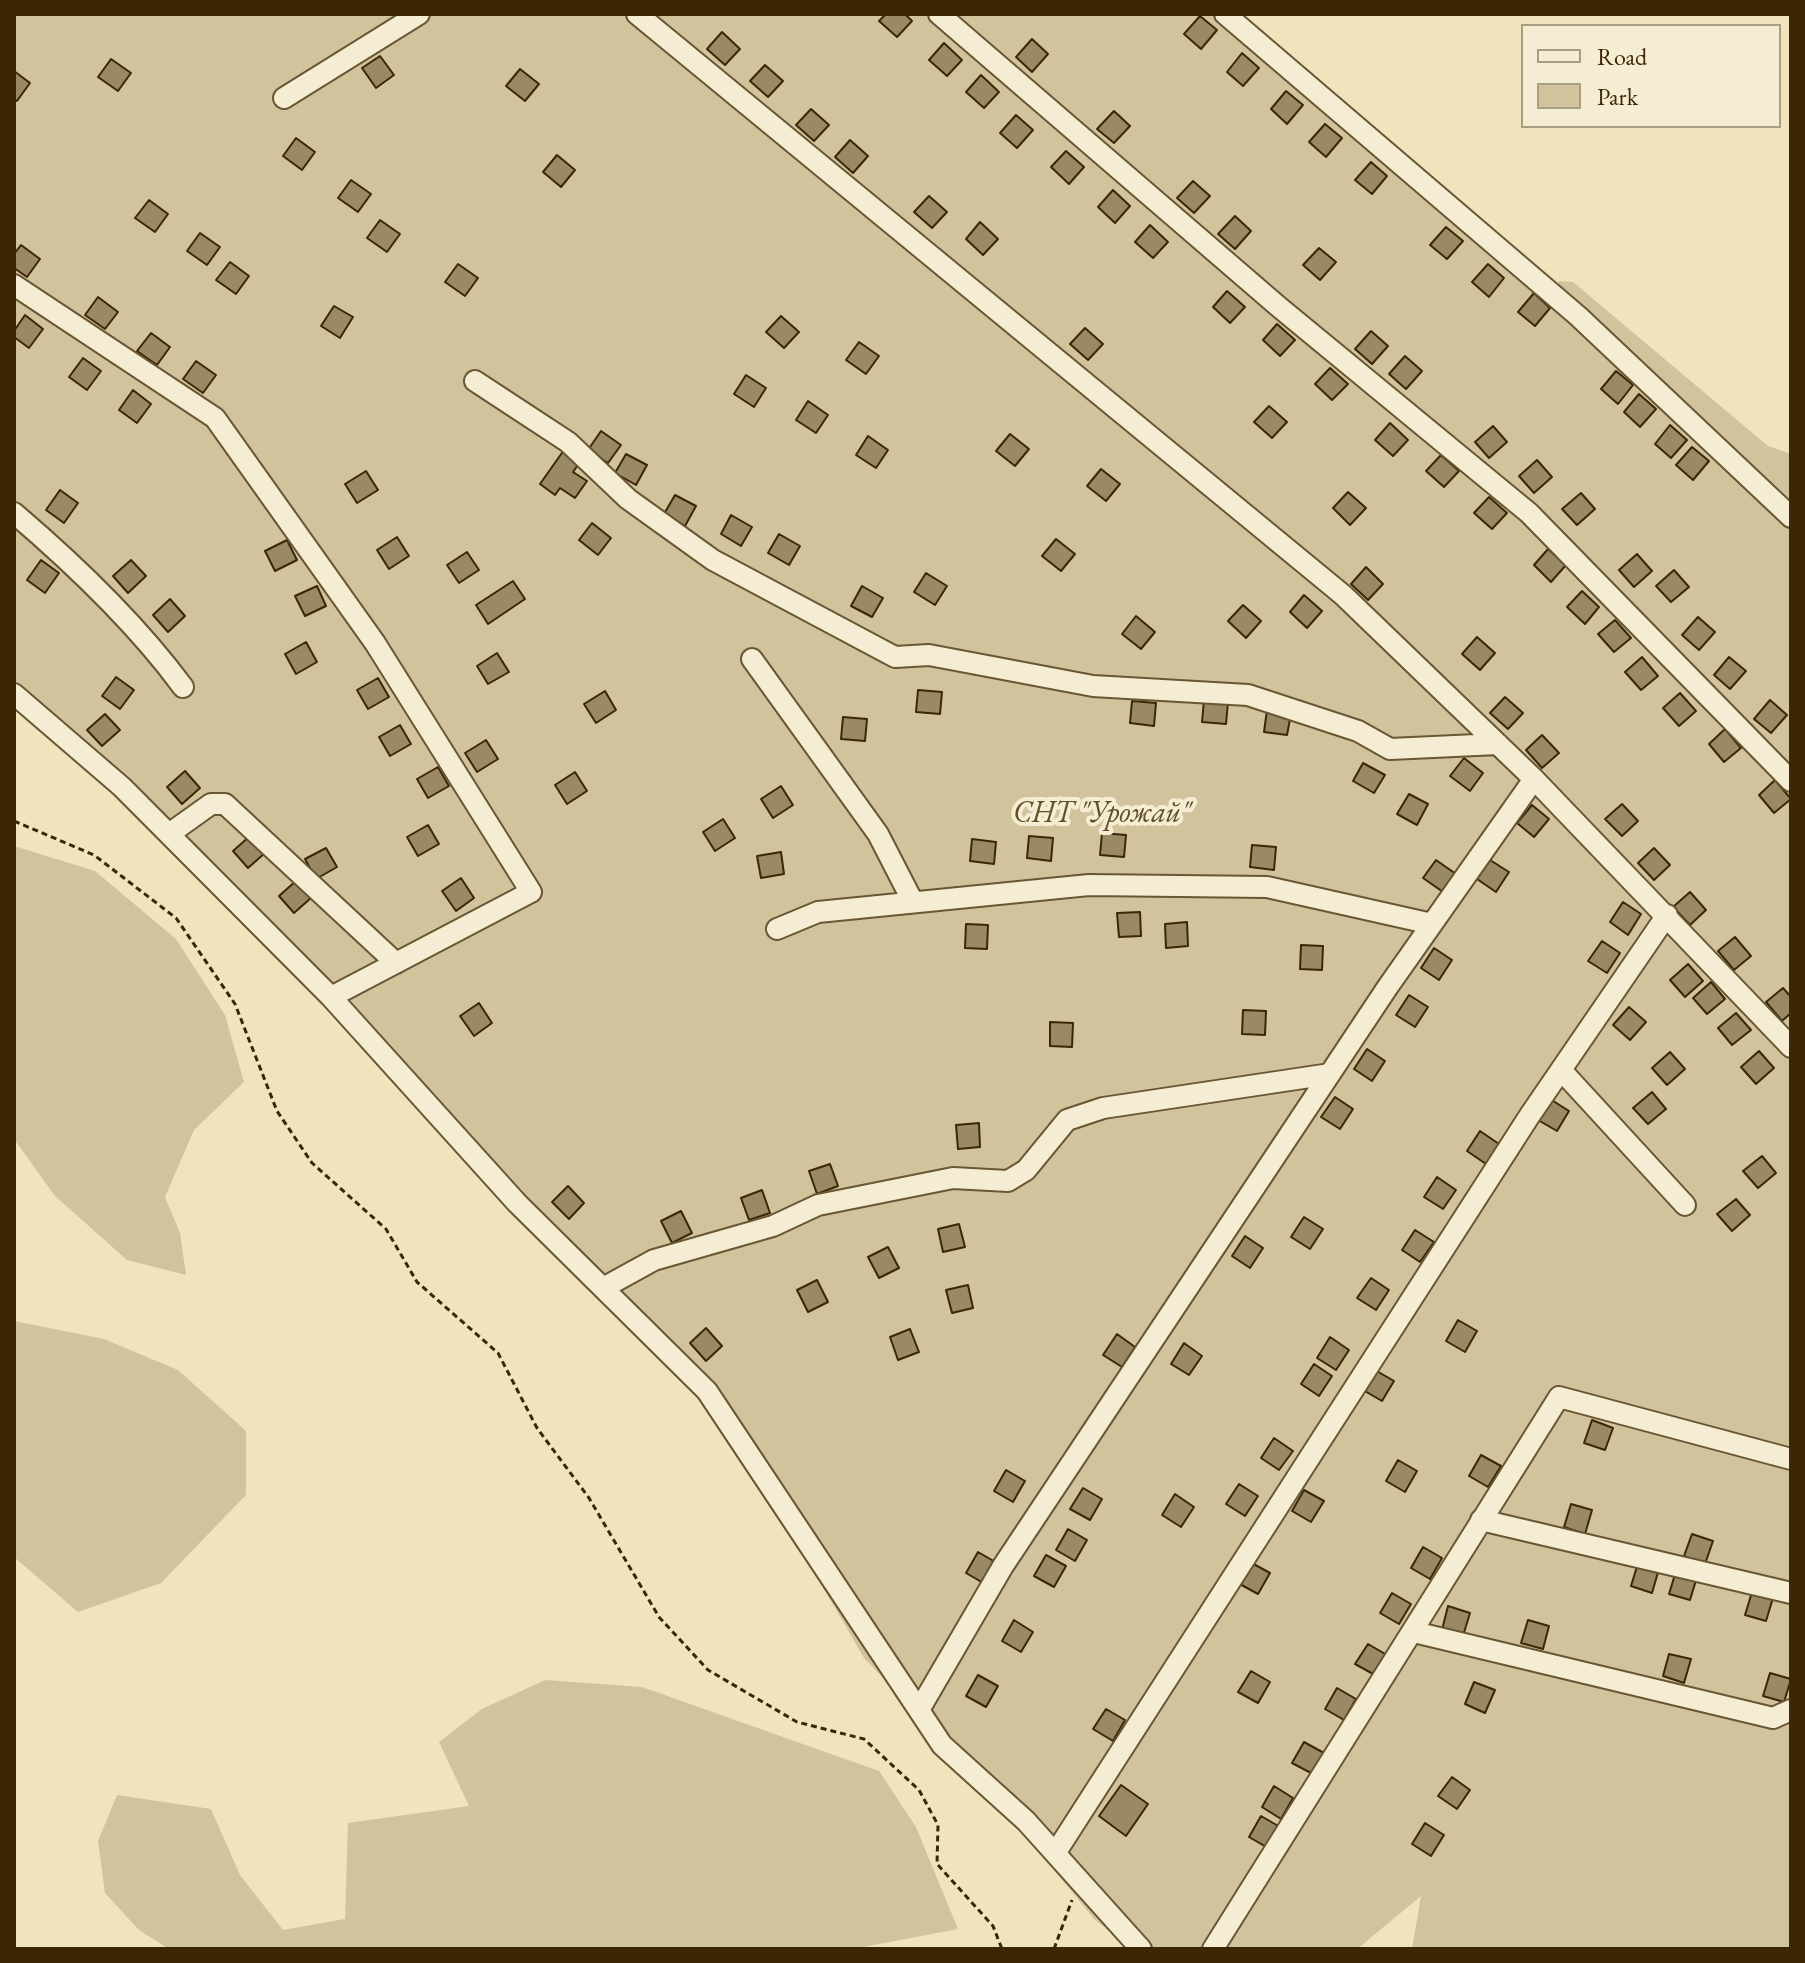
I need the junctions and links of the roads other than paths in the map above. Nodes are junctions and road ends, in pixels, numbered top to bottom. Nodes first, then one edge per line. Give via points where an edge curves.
1 (419, 14) edge
2 (637, 14) edge
3 (939, 14) edge
4 (1225, 14) edge
5 (284, 98) dead end
6 (14, 285) edge
7 (475, 381) dead end
8 (14, 513) edge
9 (1791, 517) edge
10 (752, 659) dead end
11 (183, 687) dead end
12 (14, 694) edge
13 (1498, 744) junction
14 (1534, 779) junction
15 (1791, 781) edge
16 (169, 834) junction
17 (913, 902) junction
18 (1667, 915) junction
19 (1432, 924) junction
20 (777, 929) dead end
21 (396, 963) junction
22 (331, 997) junction
23 (1791, 1047) edge
24 (1561, 1070) junction
25 (1330, 1074) junction
26 (1685, 1205) dead end
27 (603, 1288) junction
28 (1791, 1459) edge
29 (1481, 1520) junction
30 (1791, 1593) edge
31 (1414, 1632) junction
32 (919, 1710) junction
33 (1791, 1710) edge
34 (1056, 1852) junction
35 (1141, 1949) edge
36 (1213, 1949) edge

1 - 5 lane
2 - 13 lane via 1343,595
3 - 15 lane via 1279,307 1529,513
4 - 9 lane via 1578,316
6 - 21 lane via 215,418 375,643 531,892
7 - 13 lane via 568,442 628,499 713,560 895,657 929,655 1093,686 1248,695 1358,731 1390,749
8 - 11 lane via 60,552
10 - 17 lane via 878,834
12 - 16 lane
13 - 14 lane
14 - 18 lane
14 - 19 lane
16 - 21 lane via 211,804 225,804
16 - 22 lane
17 - 19 lane via 1089,885 1267,887
17 - 20 lane via 818,912
18 - 23 lane
18 - 24 lane
19 - 25 lane
21 - 22 lane
22 - 27 lane via 517,1203
24 - 26 lane
24 - 34 lane
25 - 27 lane via 1103,1108 1067,1120 1026,1170 1008,1181 953,1178 818,1205 773,1226 654,1260
25 - 32 lane via 1003,1566
27 - 32 lane via 707,1391
28 - 29 lane via 1559,1397
29 - 30 lane
29 - 31 lane
31 - 33 lane via 1773,1718
31 - 36 lane
32 - 34 lane via 942,1745
34 - 35 lane

